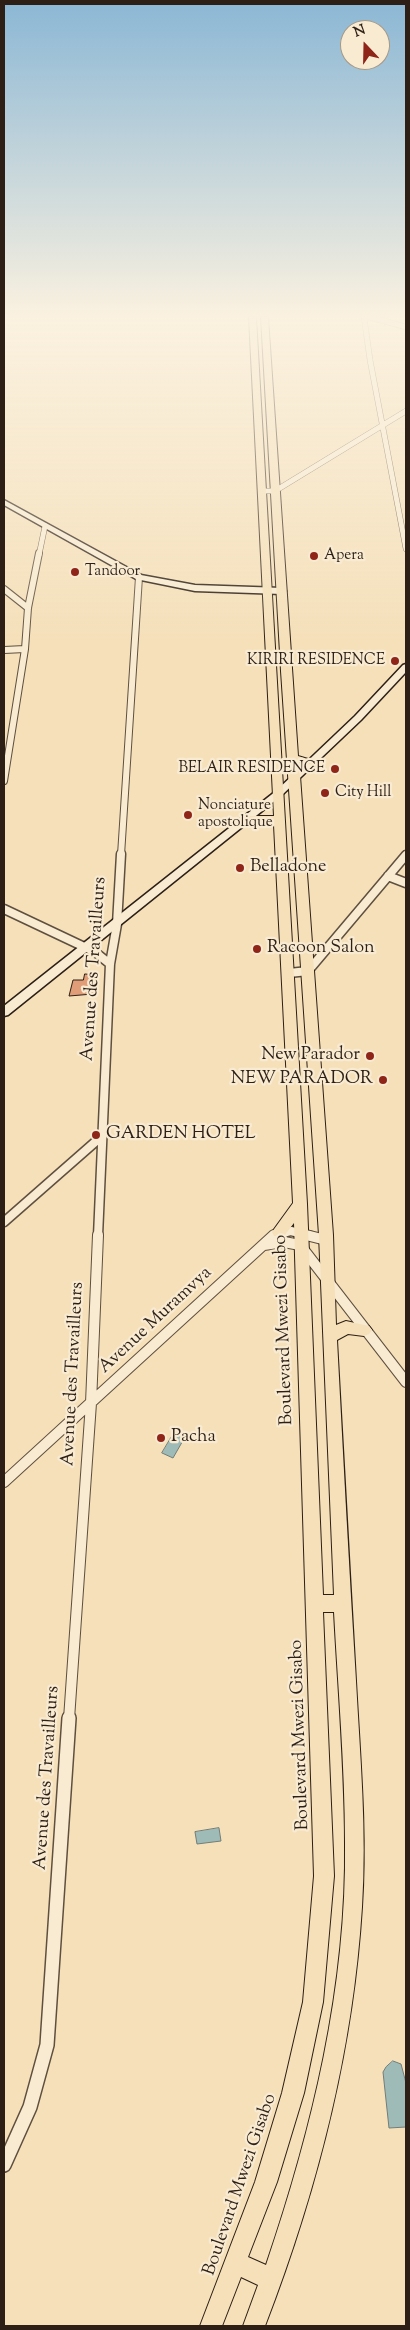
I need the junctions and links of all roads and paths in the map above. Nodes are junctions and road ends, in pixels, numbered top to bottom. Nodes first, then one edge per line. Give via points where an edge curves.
1 (264, 426) edge
2 (382, 426) joint
3 (268, 491) junction
4 (4, 502) edge
5 (45, 526) junction
6 (406, 549) edge
7 (139, 577) junction
8 (4, 589) edge
9 (274, 591) junction
10 (28, 608) junction
11 (24, 649) junction
12 (4, 650) edge
13 (406, 667) edge
14 (278, 671) junction
15 (7, 747) edge
16 (294, 758) junction
17 (313, 762) junction
18 (296, 779) junction
19 (4, 781) edge
20 (279, 793) junction
21 (248, 819) junction
22 (281, 824) junction
23 (406, 855) edge
24 (388, 876) junction
25 (406, 883) edge
26 (4, 909) edge
27 (117, 924) junction
28 (86, 948) junction
29 (110, 964) junction
30 (308, 971) junction
31 (289, 973) junction
32 (4, 1012) edge
33 (102, 1136) junction
34 (300, 1204) junction
35 (4, 1222) edge
36 (279, 1232) junction
37 (300, 1238) junction
38 (326, 1240) junction
39 (264, 1245) junction
40 (328, 1279) junction
41 (364, 1330) junction
42 (329, 1337) junction
43 (406, 1382) edge
44 (91, 1403) junction
45 (4, 1482) edge
46 (343, 1603) junction
47 (315, 1604) junction
48 (4, 2165) edge
49 (236, 2263) junction
50 (272, 2280) junction
51 (211, 2326) edge
52 (254, 2326) edge

1 - 3 main road, Boulevard Mwezi Gisabo
2 - 3 street
2 - 6 street
3 - 9 main road, Boulevard Mwezi Gisabo
4 - 5 street
5 - 7 street
5 - 10 street
7 - 9 street via 194,588
7 - 27 street, Avenue des Travailleurs
8 - 10 street
9 - 14 main road, Boulevard Mwezi Gisabo
10 - 11 street
11 - 12 street
11 - 15 street
13 - 17 street
14 - 16 main road, Boulevard Mwezi Gisabo
14 - 20 main road, Boulevard Mwezi Gisabo
15 - 19 street
16 - 17 main road
16 - 18 main road, Boulevard Mwezi Gisabo
17 - 18 street
18 - 20 street
18 - 30 main road, Boulevard Mwezi Gisabo
20 - 21 street
20 - 22 main road, Boulevard Mwezi Gisabo
21 - 22 main road via 268,818
21 - 27 street
22 - 31 main road, Boulevard Mwezi Gisabo
23 - 24 street
24 - 25 street
24 - 30 street
26 - 28 street
27 - 28 street
27 - 29 street, Avenue des Travailleurs
28 - 29 street
28 - 32 street
29 - 33 street, Avenue des Travailleurs
30 - 31 street
30 - 38 main road, Boulevard Mwezi Gisabo
31 - 34 main road, Boulevard Mwezi Gisabo
33 - 35 street
33 - 44 street, Avenue des Travailleurs
34 - 36 main road
34 - 37 main road, Boulevard Mwezi Gisabo
36 - 37 street via 291,1230
36 - 39 street, Avenue Muramvya
37 - 38 street
37 - 39 street
37 - 40 street
37 - 47 main road, Boulevard Mwezi Gisabo
38 - 40 main road, Boulevard Mwezi Gisabo
39 - 44 street, Avenue Muramvya
40 - 41 street
40 - 42 main road, Boulevard Mwezi Gisabo
41 - 42 main road via 346,1327
41 - 43 street
42 - 46 main road, Boulevard Mwezi Gisabo
44 - 45 street, Avenue Muramvya
44 - 48 street, Avenue des Travailleurs via 47,2046 35,2094
46 - 47 main road
46 - 50 main road, Boulevard Mwezi Gisabo via 355,1843 352,1926 334,2067 314,2153
47 - 49 main road, Boulevard Mwezi Gisabo via 324,1876 313,2002 290,2102 266,2182
49 - 50 main road
49 - 51 main road, Boulevard Mwezi Gisabo
50 - 52 main road, Boulevard Mwezi Gisabo

